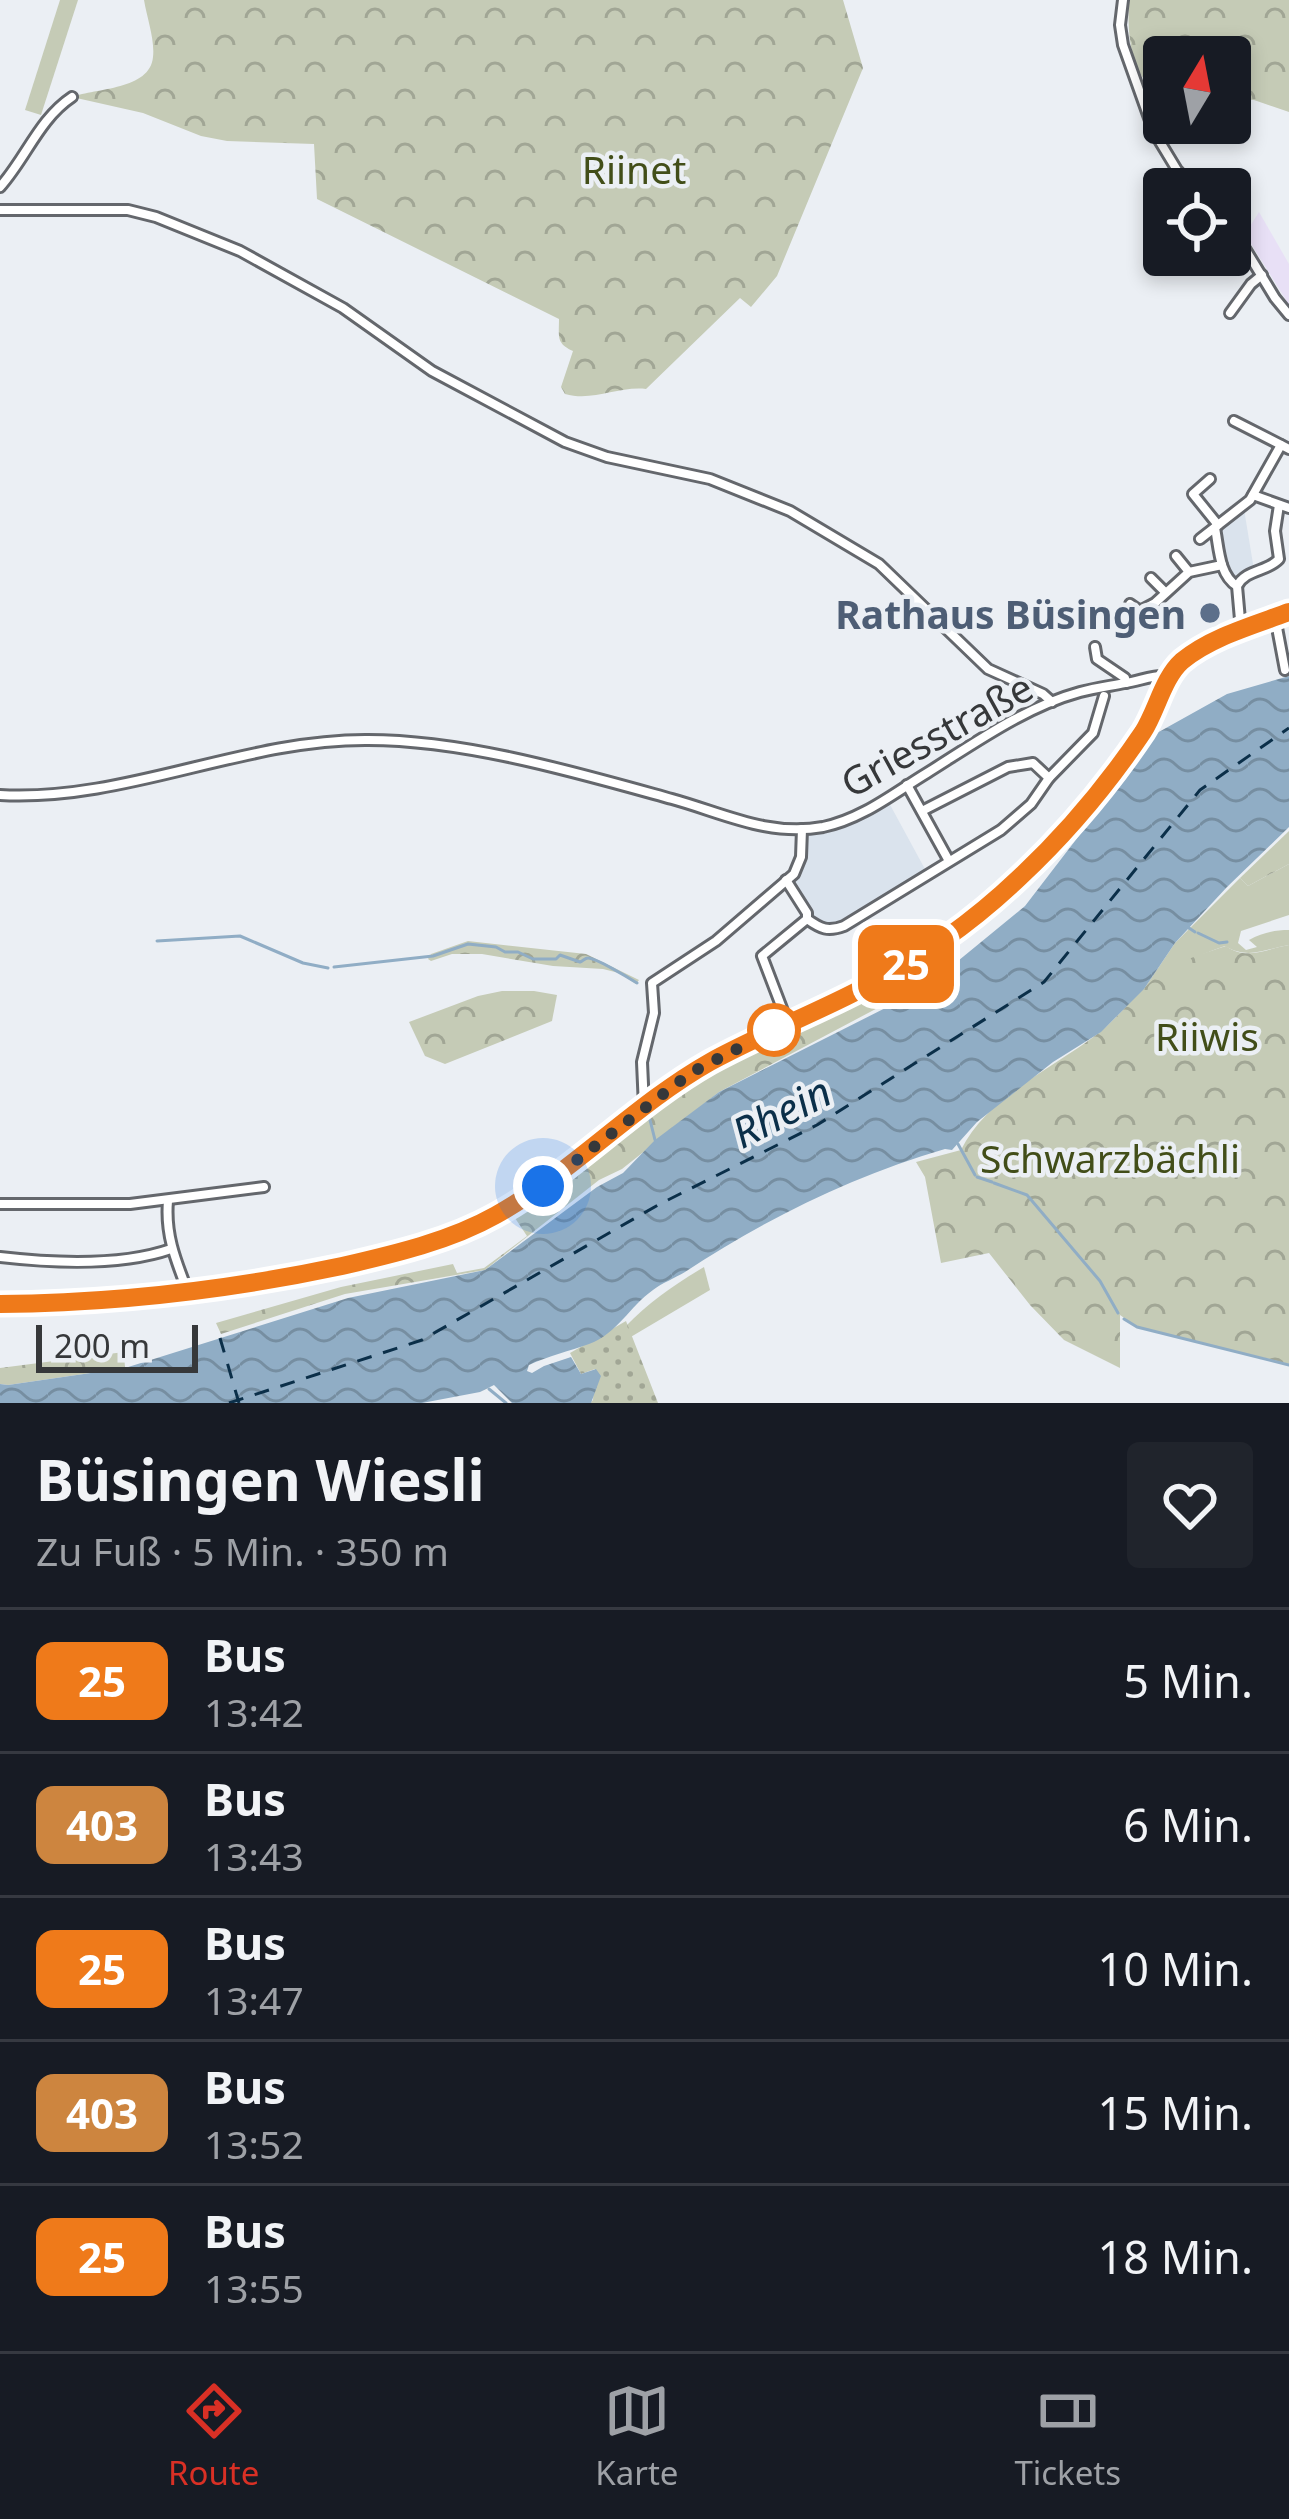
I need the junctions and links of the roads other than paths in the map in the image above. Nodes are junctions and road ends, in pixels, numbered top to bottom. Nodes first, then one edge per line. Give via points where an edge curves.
1 (1123, 0) edge
2 (72, 97) dead end
3 (1176, 168) edge
4 (0, 187) edge
5 (0, 210) edge
6 (1251, 256) edge
7 (1262, 275) junction
8 (1230, 314) dead end
9 (1289, 315) edge
10 (1234, 421) dead end
11 (1285, 447) edge
12 (1210, 479) dead end
13 (1253, 495) junction
14 (1284, 507) edge
15 (1217, 526) junction
16 (1200, 539) dead end
17 (1284, 555) edge
18 (1176, 556) dead end
19 (1222, 565) junction
20 (1190, 572) junction
21 (1151, 578) dead end
22 (1237, 586) junction
23 (1165, 592) junction
24 (1130, 604) dead end
25 (1289, 612) edge
26 (1275, 617) junction
27 (1240, 631) junction
28 (1095, 646) dead end
29 (1285, 670) dead end
30 (1170, 676) junction
31 (1126, 683) junction
32 (1104, 696) dead end
33 (1052, 702) junction
34 (1049, 778) junction
35 (908, 785) junction
36 (0, 795) edge
37 (922, 811) junction
38 (802, 829) junction
39 (949, 861) junction
40 (786, 880) junction
41 (807, 919) junction
42 (788, 1024) junction
43 (644, 1107) junction
44 (264, 1187) dead end
45 (168, 1201) junction
46 (0, 1204) edge
47 (171, 1249) junction
48 (0, 1258) edge
49 (188, 1293) junction
50 (0, 1304) edge

1 - 3 street via 1123,45
2 - 4 street via 50,114
5 - 33 street via 128,210 240,251 540,430 790,511 879,565 988,669
6 - 7 street
7 - 8 street
7 - 9 street
10 - 11 street
11 - 13 street
12 - 15 street via 1192,494
13 - 14 street
13 - 15 street
14 - 17 street via 1275,531
15 - 16 street
15 - 19 street
17 - 22 street
18 - 20 street
19 - 20 street
19 - 22 street
20 - 23 street
21 - 23 street
22 - 27 street
23 - 24 street via 1140,611
25 - 26 main road
26 - 27 main road
26 - 29 street
27 - 30 main road via 1193,654
28 - 31 street via 1097,659
30 - 31 street, Griesstraße
30 - 42 main road via 1125,758 1014,883 910,962
31 - 33 street, Griesstraße
32 - 34 street via 1093,733
33 - 35 street, Griesstraße
34 - 37 street via 1033,764 1008,767
34 - 39 street via 1001,830
35 - 37 street
35 - 38 street, Griesstraße via 856,816
36 - 38 street via 86,792 229,759 369,740 519,759 737,821
37 - 39 street
38 - 40 street via 799,866
39 - 41 street via 832,931
40 - 41 street
40 - 43 street via 709,947 652,983
41 - 42 street via 762,956
42 - 43 main road via 692,1072
43 - 49 main road via 543,1186 466,1229 357,1262
44 - 45 street
45 - 46 street
45 - 47 street
47 - 48 street via 118,1259
47 - 49 street
49 - 50 main road

